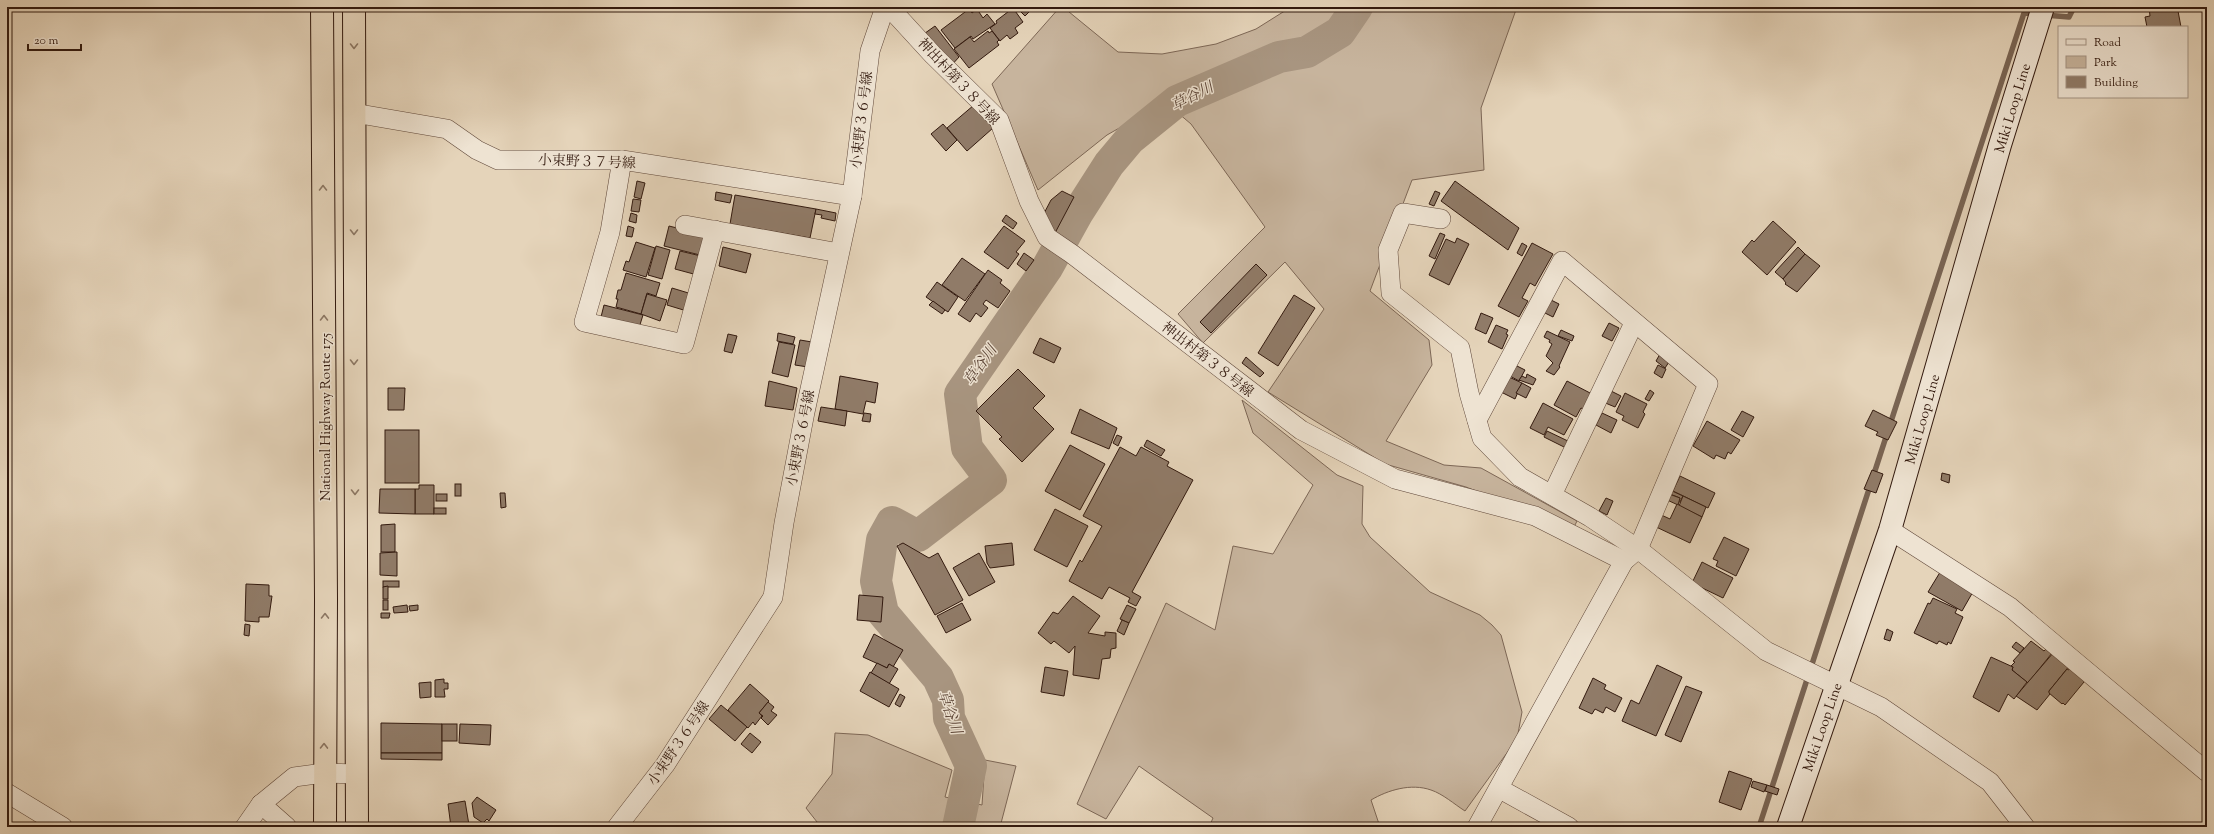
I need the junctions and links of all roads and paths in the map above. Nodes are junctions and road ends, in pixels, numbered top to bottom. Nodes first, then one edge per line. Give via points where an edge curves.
1 (322, 7) edge
2 (354, 7) edge
3 (885, 7) edge
4 (889, 7) edge
5 (2043, 7) edge
6 (354, 113) junction
7 (622, 160) junction
8 (852, 196) junction
9 (1441, 219) dead end
10 (685, 225) dead end
11 (715, 230) junction
12 (839, 253) junction
13 (1634, 323) junction
14 (1477, 420) junction
15 (1552, 495) junction
16 (1890, 530) junction
17 (1631, 555) junction
18 (1836, 684) junction
19 (2207, 772) edge
20 (324, 773) junction
21 (357, 774) junction
22 (1500, 789) junction
23 (7, 793) edge
24 (261, 804) junction
25 (63, 827) edge
26 (245, 827) edge
27 (287, 827) edge
28 (325, 827) edge
29 (357, 827) edge
30 (617, 827) edge
31 (1477, 827) edge
32 (1568, 827) edge
33 (1788, 827) edge
34 (2025, 827) edge

20 -> 1 highway, National Highway Route 175 via 326,598
2 -> 6 highway
3 - 8 street, 小束野３６号線 via 870,51
4 - 17 street, 神出村第３８号線 via 1000,120 1029,201 1047,237 1300,430 1395,479 1535,516
5 - 16 main road, Miki Loop Line via 2000,145
6 - 7 street, 小束野３７号線 via 447,129 477,150 498,160
6 -> 21 highway
7 - 8 street, 小束野３７号線
7 - 11 street via 610,232 584,322 684,344
8 - 12 street, 小束野３６号線
9 - 14 street via 1403,213 1388,250 1390,293 1460,348
10 - 11 street
11 - 12 street
12 - 30 street, 小束野３６号線 via 805,412 772,597 665,766
13 - 14 street via 1562,261
13 - 15 street
13 - 17 street via 1708,384
14 - 15 street via 1482,438 1520,477
15 - 17 street via 1590,517
16 - 18 main road, Miki Loop Line
16 - 19 street via 2010,607
17 - 18 street via 1766,651
17 - 22 street
18 - 33 main road, Miki Loop Line
18 - 34 street via 1881,707 1990,782
20 - 21 street
20 - 24 street via 294,777
20 - 28 highway, National Highway Route 175
21 - 29 highway
22 - 31 street
22 - 32 street
23 - 25 street
24 - 26 street
24 - 27 street

